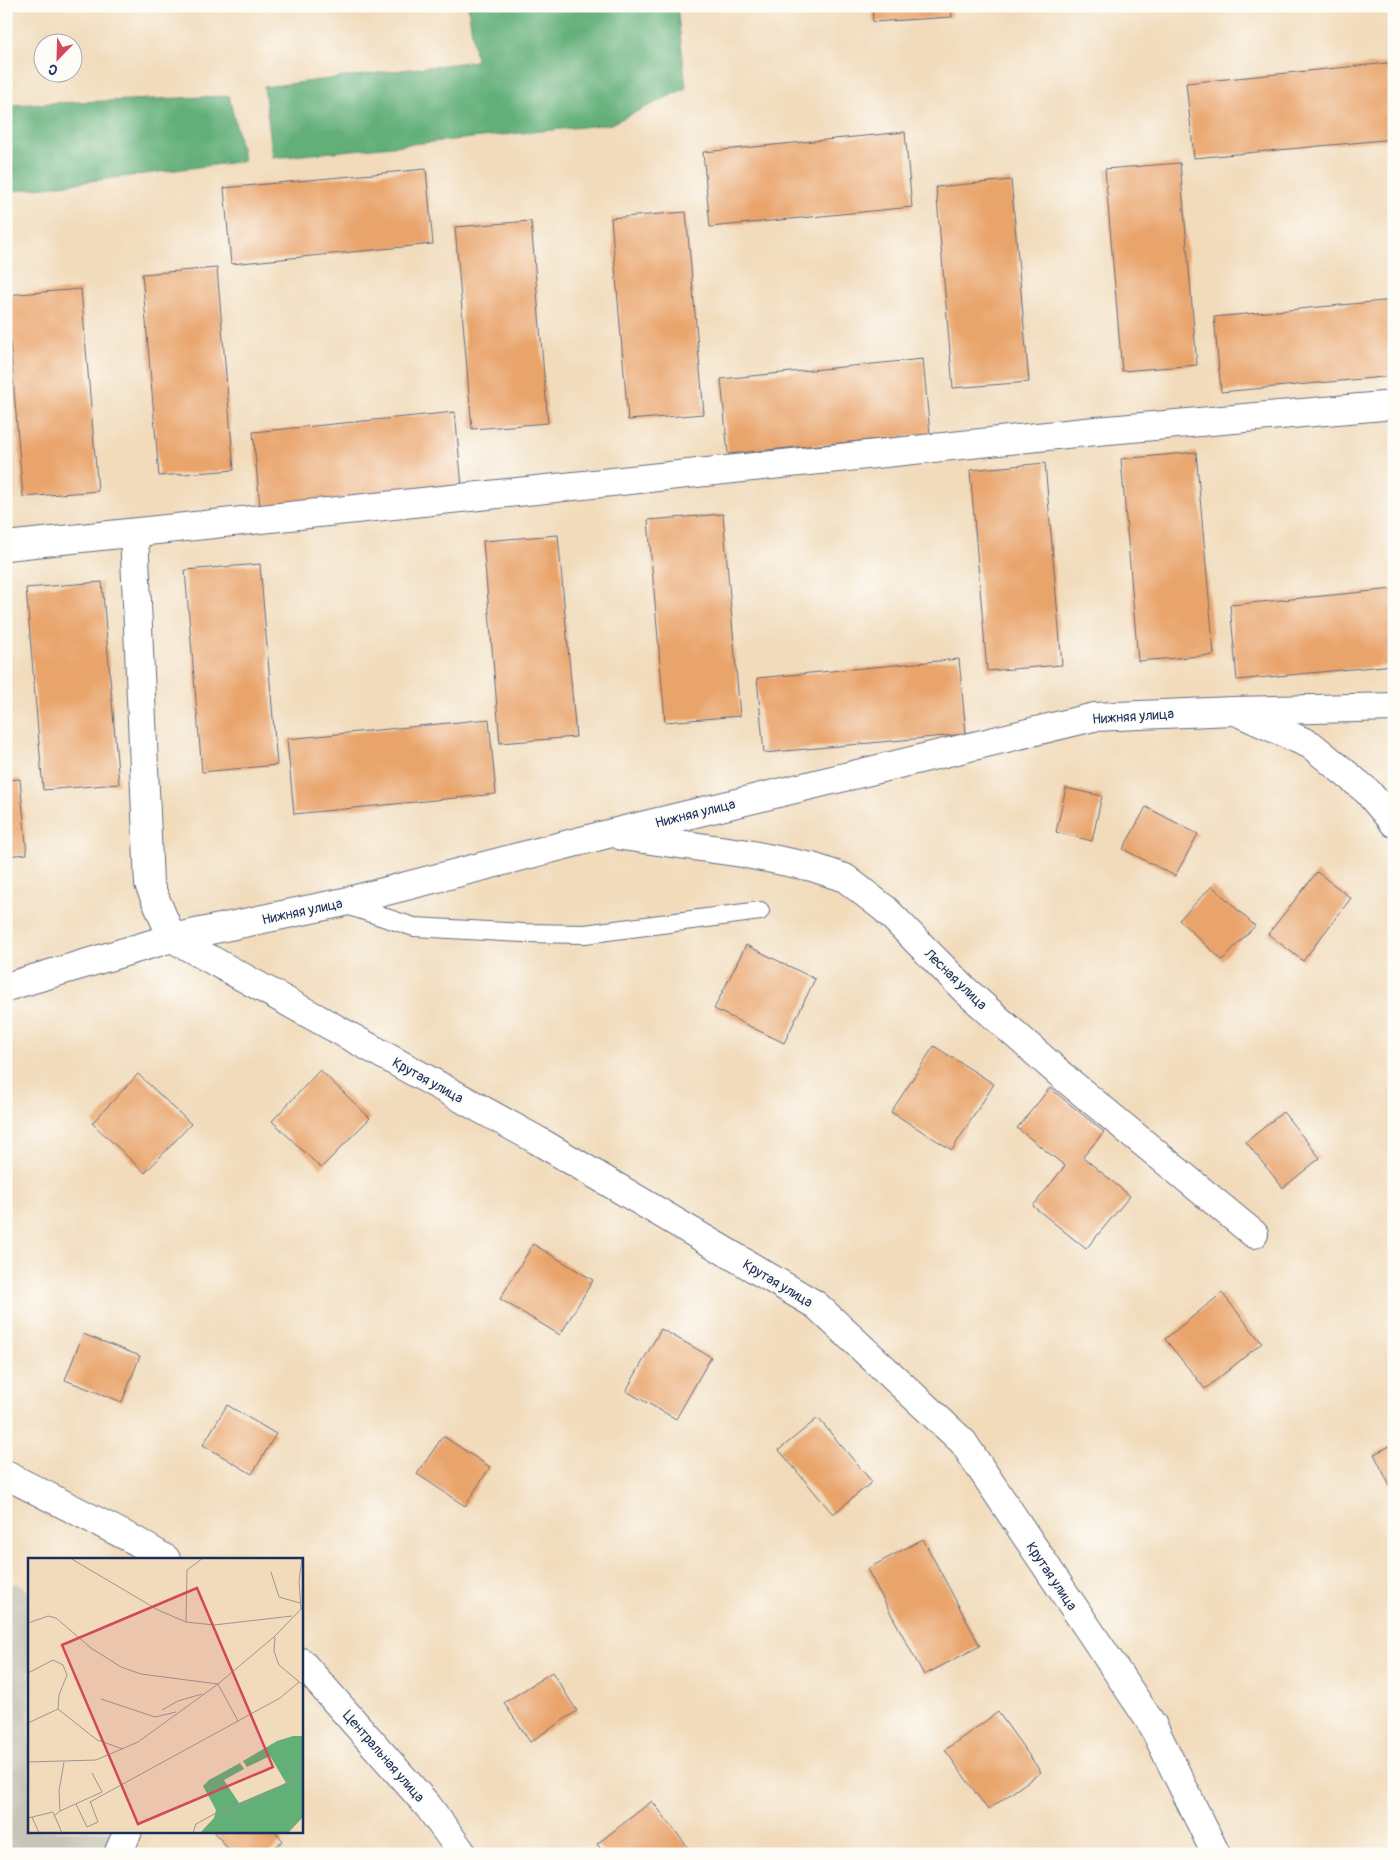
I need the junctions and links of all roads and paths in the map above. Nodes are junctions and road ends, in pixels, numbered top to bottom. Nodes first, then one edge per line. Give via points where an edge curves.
1 (1394, 405) edge
2 (134, 533) junction
3 (6, 546) edge
4 (1394, 707) edge
5 (1233, 711) junction
6 (1394, 824) edge
7 (608, 834) junction
8 (340, 904) junction
9 (760, 911) dead end
10 (172, 938) junction
11 (6, 987) edge
12 (1254, 1234) dead end
13 (6, 1475) edge
14 (164, 1558) edge
15 (302, 1663) edge
16 (128, 1832) edge
17 (118, 1854) edge
18 (463, 1854) edge
19 (1216, 1854) edge

1 - 2 street via 1085,432
2 - 3 street
2 - 10 street via 149,884
4 - 5 street, Нижняя улица
5 - 6 street via 1311,745 1367,791
5 - 7 street, Нижняя улица via 1094,717
7 - 8 street, Нижняя улица
7 - 12 street, Лесная улица via 742,853 812,866 845,878 885,909 965,990 1067,1080
8 - 9 lane via 414,927 523,933 584,934
8 - 10 street, Нижняя улица
10 - 11 street, Нижняя улица
10 - 19 street, Крутая улица via 537,1140 816,1305 963,1442 1152,1724
13 - 14 street
15 - 18 street, Центральная улица via 428,1806
16 - 17 street

